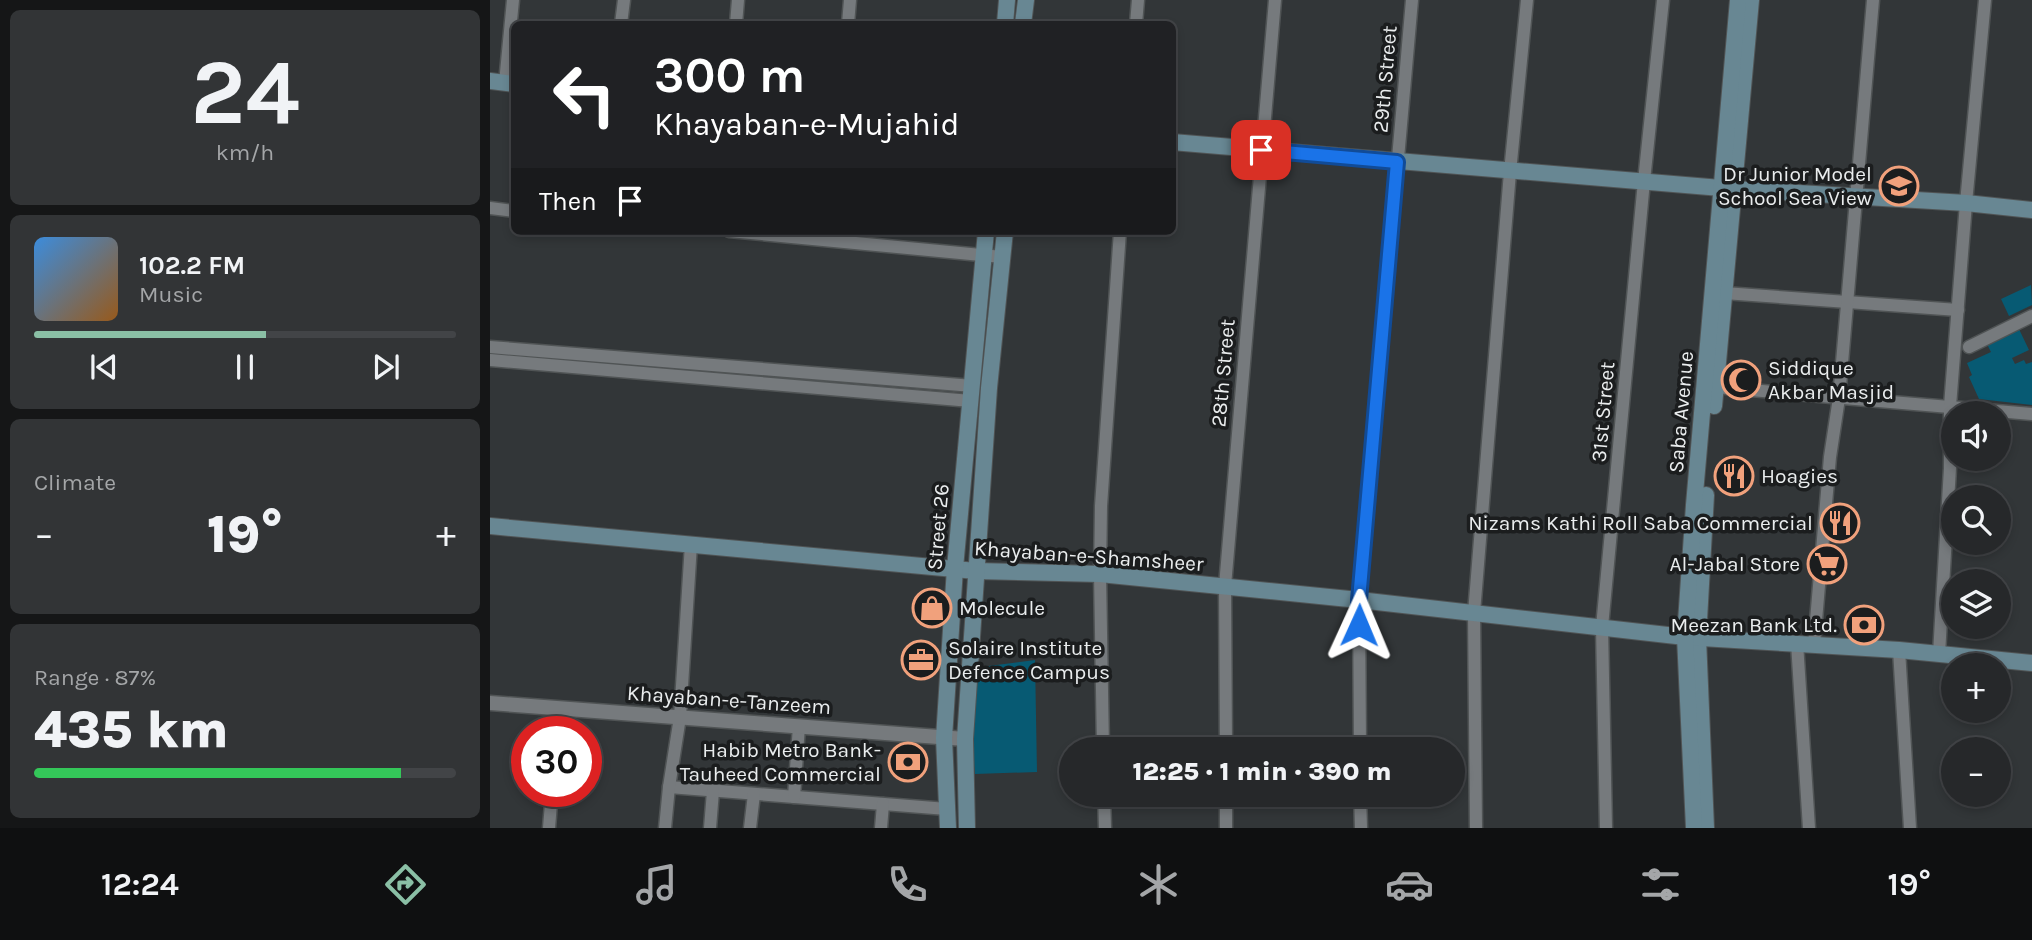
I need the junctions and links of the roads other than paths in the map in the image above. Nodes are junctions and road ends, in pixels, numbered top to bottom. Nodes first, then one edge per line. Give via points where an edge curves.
1 (513, 0) edge
2 (624, 0) edge
3 (738, 0) edge
4 (850, 0) edge
5 (1007, 0) edge
6 (1026, 0) edge
7 (1138, 0) edge
8 (1275, 0) edge
9 (1412, 0) edge
10 (1527, 0) edge
11 (1664, 0) edge
12 (1738, 0) edge
13 (1751, 0) edge
14 (1873, 0) edge
15 (1985, 0) edge
16 (621, 21) edge
17 (736, 21) edge
18 (848, 21) edge
19 (1004, 21) edge
20 (1024, 21) edge
21 (1136, 21) edge
22 (503, 83) edge
23 (1176, 142) edge
24 (1261, 150) junction
25 (1397, 162) junction
26 (1510, 172) junction
27 (1644, 181) junction
28 (1727, 189) junction
29 (1855, 197) junction
30 (1966, 203) junction
31 (490, 208) edge
32 (2032, 210) edge
33 (511, 211) edge
34 (772, 235) edge
35 (986, 235) edge
36 (1005, 235) edge
37 (1120, 235) edge
38 (984, 255) junction
39 (1002, 257) junction
40 (1724, 293) junction
41 (1847, 302) junction
42 (1958, 310) junction
43 (2030, 321) edge
44 (490, 346) edge
45 (1969, 347) dead end
46 (490, 360) edge
47 (1716, 387) junction
48 (972, 393) junction
49 (1839, 398) junction
50 (1950, 401) edge
51 (1941, 405) edge
52 (2011, 412) edge
53 (2032, 414) edge
54 (1950, 471) edge
55 (490, 526) edge
56 (691, 544) junction
57 (956, 568) junction
58 (976, 570) junction
59 (1100, 574) junction
60 (1225, 586) junction
61 (1359, 600) junction
62 (1474, 613) junction
63 (1602, 627) junction
64 (1692, 637) junction
65 (1797, 643) junction
66 (1814, 644) junction
67 (1899, 650) junction
68 (1939, 654) junction
69 (2032, 663) edge
70 (490, 703) edge
71 (558, 708) junction
72 (558, 716) edge
73 (680, 717) junction
74 (799, 726) junction
75 (1103, 737) edge
76 (1226, 737) edge
77 (1360, 737) edge
78 (944, 738) junction
79 (965, 739) junction
80 (669, 787) junction
81 (713, 791) junction
82 (754, 794) junction
83 (794, 797) junction
84 (883, 804) junction
85 (551, 807) edge
86 (1104, 807) edge
87 (1226, 807) edge
88 (1360, 807) edge
89 (946, 809) junction
90 (549, 828) edge
91 (665, 828) edge
92 (710, 828) edge
93 (750, 828) edge
94 (881, 828) edge
95 (946, 828) edge
96 (967, 828) edge
97 (1105, 828) edge
98 (1226, 828) edge
99 (1361, 828) edge
100 (1476, 828) edge
101 (1606, 828) edge
102 (1694, 828) edge
103 (1706, 828) edge
104 (1809, 828) edge
105 (1910, 828) edge

1 - 22 street
2 - 16 street
3 - 17 street
4 - 18 street
5 - 19 main road
6 - 20 main road
7 - 21 street
8 - 24 street, 28th Street
9 - 25 street, 29th Street
10 - 26 street
11 - 27 street, 31st Street
12 - 28 main road, Saba Avenue
13 - 28 main road, Saba Avenue
14 - 29 street
15 - 30 street
23 - 24 main road
24 - 25 main road
24 - 60 street, 28th Street
25 - 26 main road
25 - 61 street, 29th Street
26 - 27 main road
26 - 62 street
27 - 28 main road
27 - 63 street, 31st Street
28 - 29 main road
28 - 40 main road, Saba Avenue
28 - 64 main road, Saba Avenue via 1694,505
29 - 30 main road
29 - 41 street
30 - 32 main road
30 - 42 street
31 - 33 street
34 - 38 street
35 - 38 main road, Street 26
36 - 39 main road, Street 26
37 - 59 street
38 - 39 street
38 - 48 main road, Street 26
39 - 58 main road, Street 26
40 - 41 street
40 - 47 main road, Saba Avenue
41 - 42 street
41 - 49 street
42 - 50 street
43 - 45 street
44 - 48 street
46 - 48 street
47 - 49 street
47 - 64 main road, Saba Avenue
48 - 57 main road, Street 26
49 - 51 street
49 - 66 street
52 - 53 street
54 - 68 street
55 - 56 main road, Khayaban-e-Shamsheer
56 - 57 main road, Khayaban-e-Shamsheer
56 - 73 street
57 - 58 main road, Khayaban-e-Shamsheer
57 - 78 main road, Street 26
58 - 59 main road, Khayaban-e-Shamsheer
58 - 79 main road, Street 26
59 - 60 main road, Khayaban-e-Shamsheer
59 - 75 street
60 - 61 main road, Khayaban-e-Shamsheer
60 - 76 street, 28th Street
61 - 62 main road, Khayaban-e-Shamsheer
61 - 77 street, 29th Street
62 - 63 main road, Khayaban-e-Shamsheer
62 - 100 street
63 - 64 main road, Khayaban-e-Shamsheer
63 - 101 street, 31st Street
64 - 65 main road, Khayaban-e-Shamsheer
64 - 102 main road, Saba Avenue
64 - 103 main road, Saba Avenue
65 - 66 main road, Khayaban-e-Shamsheer
65 - 104 street
66 - 67 main road, Khayaban-e-Shamsheer
67 - 68 main road, Khayaban-e-Shamsheer
67 - 105 street
68 - 69 main road, Khayaban-e-Shamsheer
70 - 71 street, Khayaban-e-Tanzeem
71 - 72 street
71 - 73 street, Khayaban-e-Tanzeem
73 - 74 street, Khayaban-e-Tanzeem
73 - 80 street
74 - 78 street, Khayaban-e-Tanzeem
74 - 83 street
78 - 79 street, Khayaban-e-Tanzeem
78 - 89 main road, Street 26
79 - 96 main road, Street 26
80 - 81 street
80 - 91 street
81 - 82 street
81 - 92 street
82 - 83 street
82 - 93 street
83 - 84 street
84 - 89 street
84 - 94 street
85 - 90 street
86 - 97 street
87 - 98 street
88 - 99 street
89 - 95 main road, Street 26

